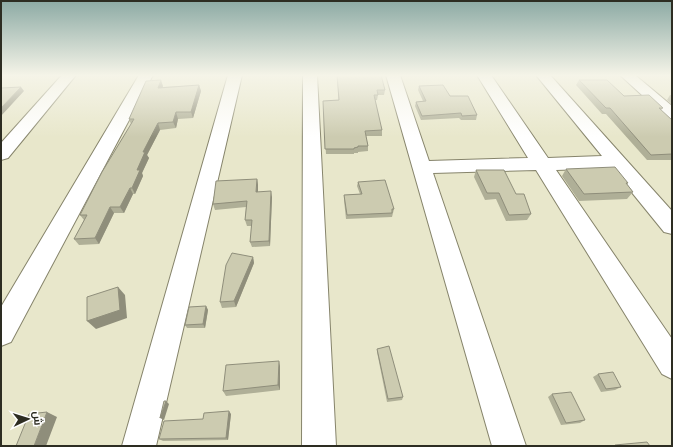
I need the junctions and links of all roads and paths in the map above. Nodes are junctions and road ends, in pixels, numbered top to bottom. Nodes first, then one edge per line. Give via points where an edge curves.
1 (51, 96) edge
2 (134, 96) edge
3 (230, 96) edge
4 (311, 96) edge
5 (400, 96) edge
6 (498, 96) edge
7 (561, 96) edge
8 (651, 96) edge
9 (672, 114) edge
10 (1, 154) edge
11 (617, 162) junction
12 (542, 164) junction
13 (422, 167) junction
14 (672, 226) edge
15 (1, 333) edge
16 (672, 364) edge
17 (139, 446) edge
18 (319, 446) edge
19 (509, 446) edge

1 - 10 street
2 - 15 street
3 - 17 street
4 - 18 street
5 - 13 street
6 - 12 street
7 - 11 street
8 - 9 street
11 - 12 street
11 - 14 street
12 - 13 street
12 - 16 street
13 - 19 street

